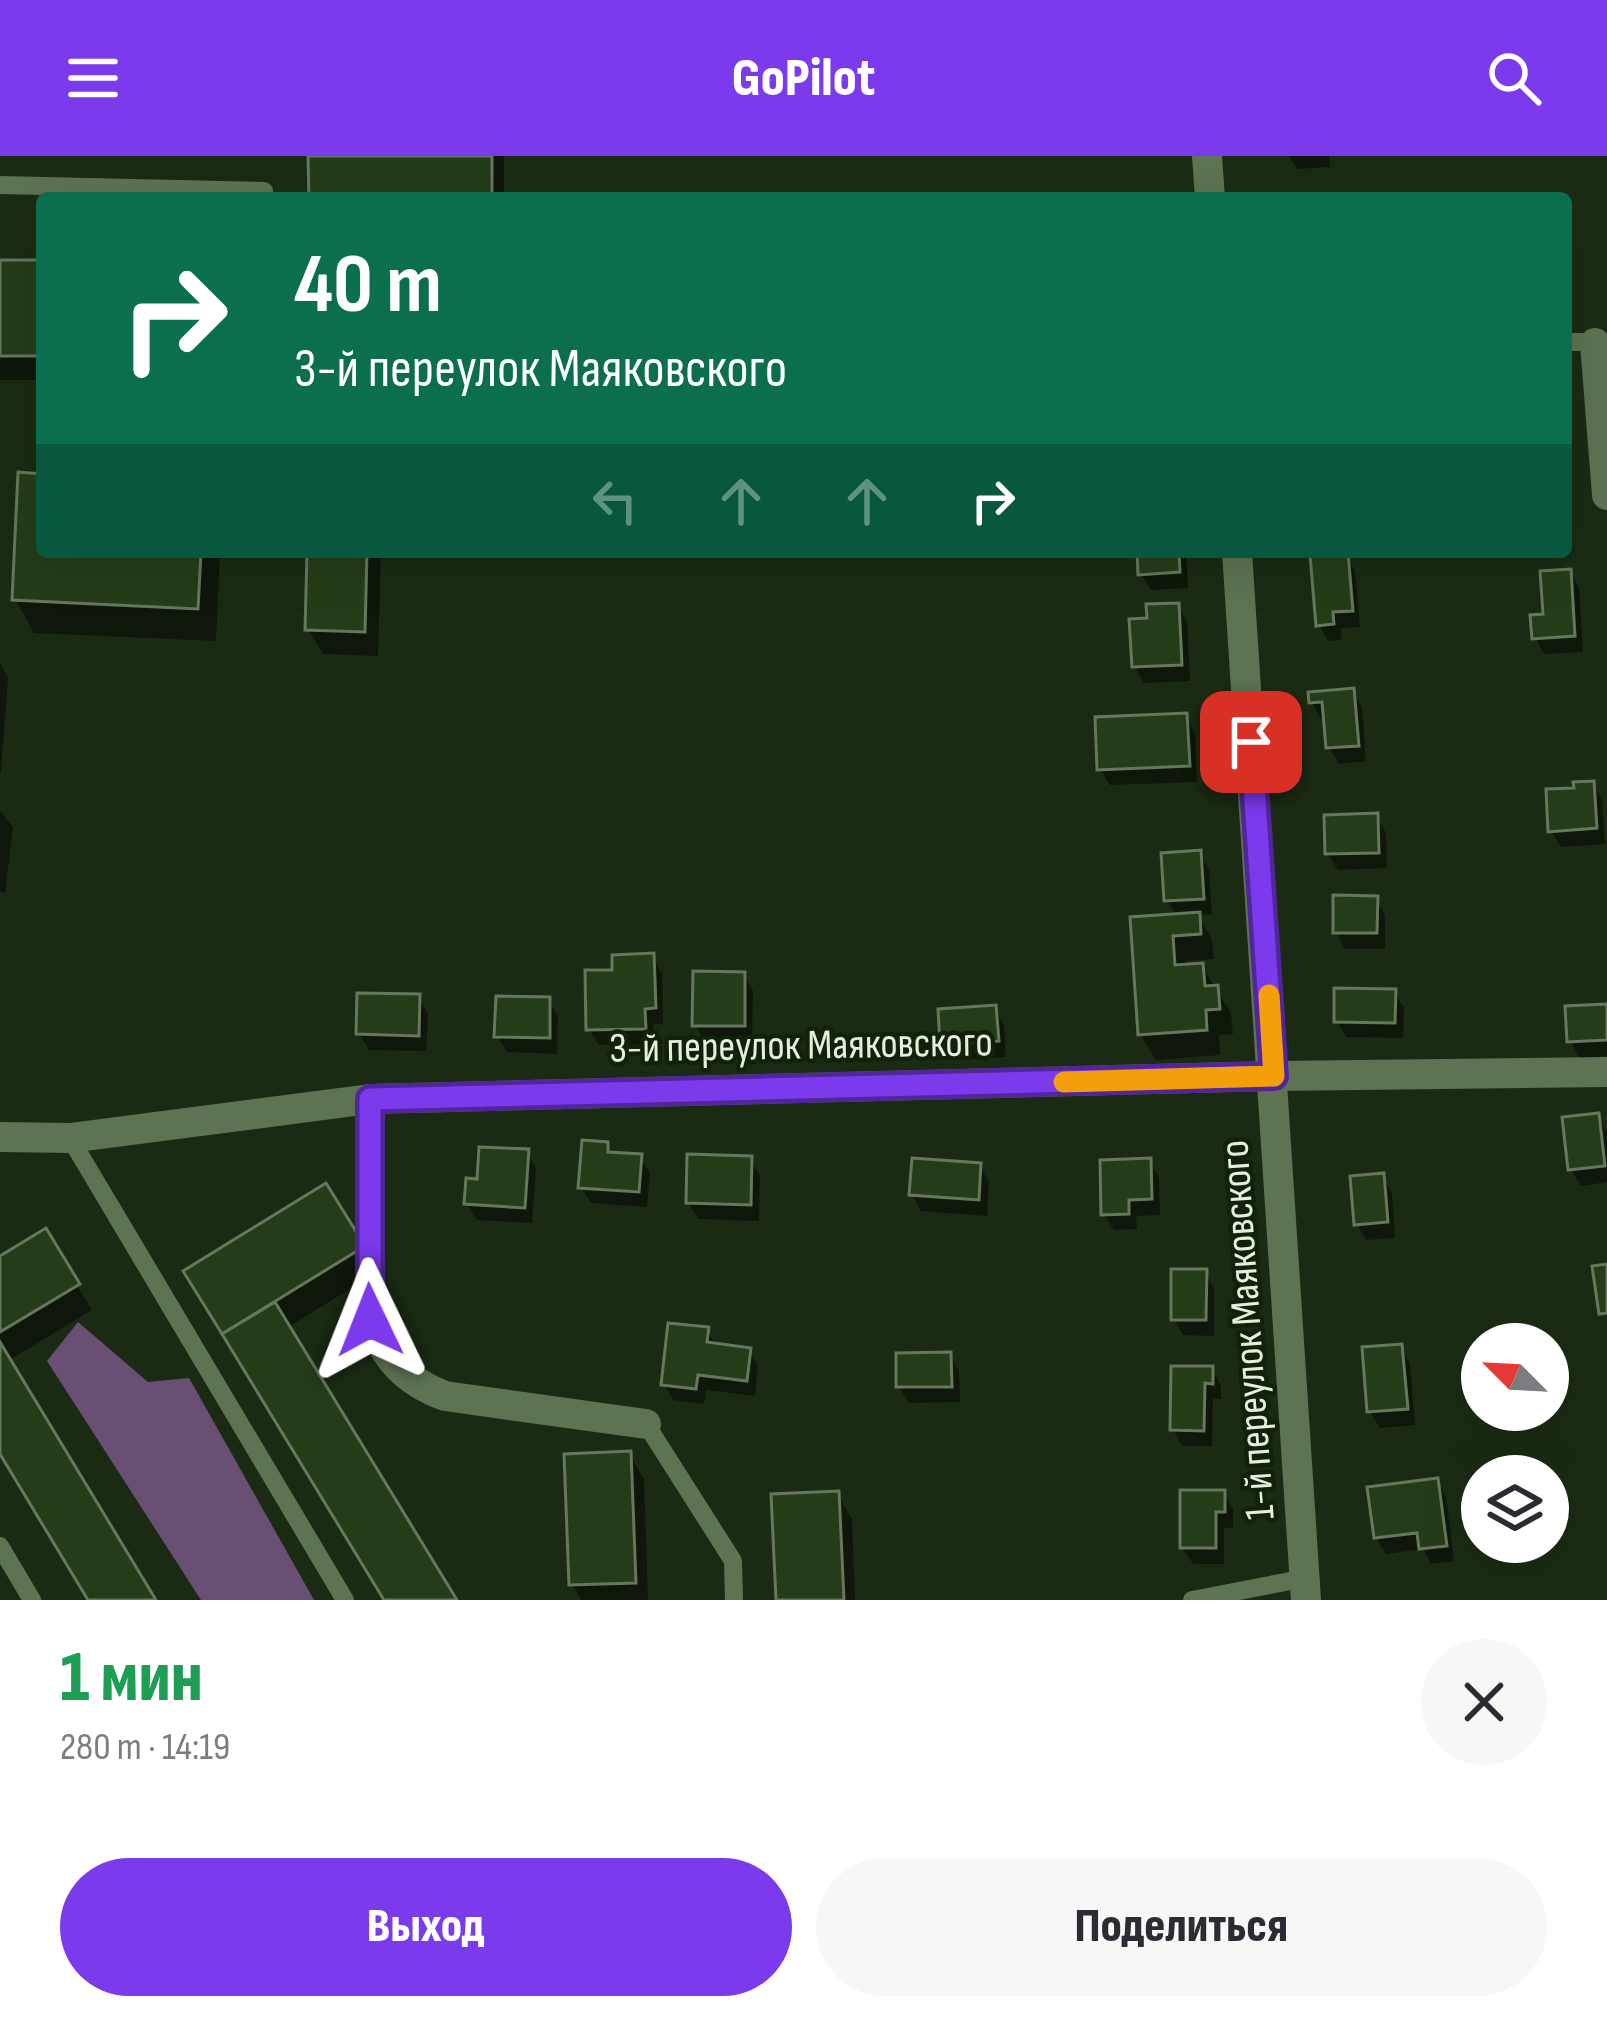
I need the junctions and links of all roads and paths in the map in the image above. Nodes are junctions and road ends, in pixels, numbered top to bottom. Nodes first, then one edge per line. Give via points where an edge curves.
1 (1207, 156) edge
2 (0, 185) edge
3 (264, 191) dead end
4 (1210, 192) edge
5 (1590, 342) edge
6 (1607, 495) edge
7 (1237, 558) edge
8 (1607, 1072) edge
9 (1274, 1076) junction
10 (370, 1099) junction
11 (0, 1137) edge
12 (70, 1138) junction
13 (646, 1424) joint
14 (0, 1546) edge
15 (1306, 1589) edge
16 (32, 1600) edge
17 (345, 1600) edge
18 (734, 1600) edge
19 (1192, 1600) edge

1 - 4 street
2 - 3 lane
5 - 6 street
7 - 9 street, 1-й переулок Маяковского
8 - 9 street, 3-й переулок Маяковского
9 - 10 street, 3-й переулок Маяковского
9 - 15 street, 1-й переулок Маяковского
10 - 12 street, 3-й переулок Маяковского
10 - 13 street via 370,1320 399,1371 445,1396
11 - 12 street, 3-й переулок Маяковского
12 - 17 lane
13 - 18 lane via 733,1561
14 - 16 lane
15 - 19 lane

